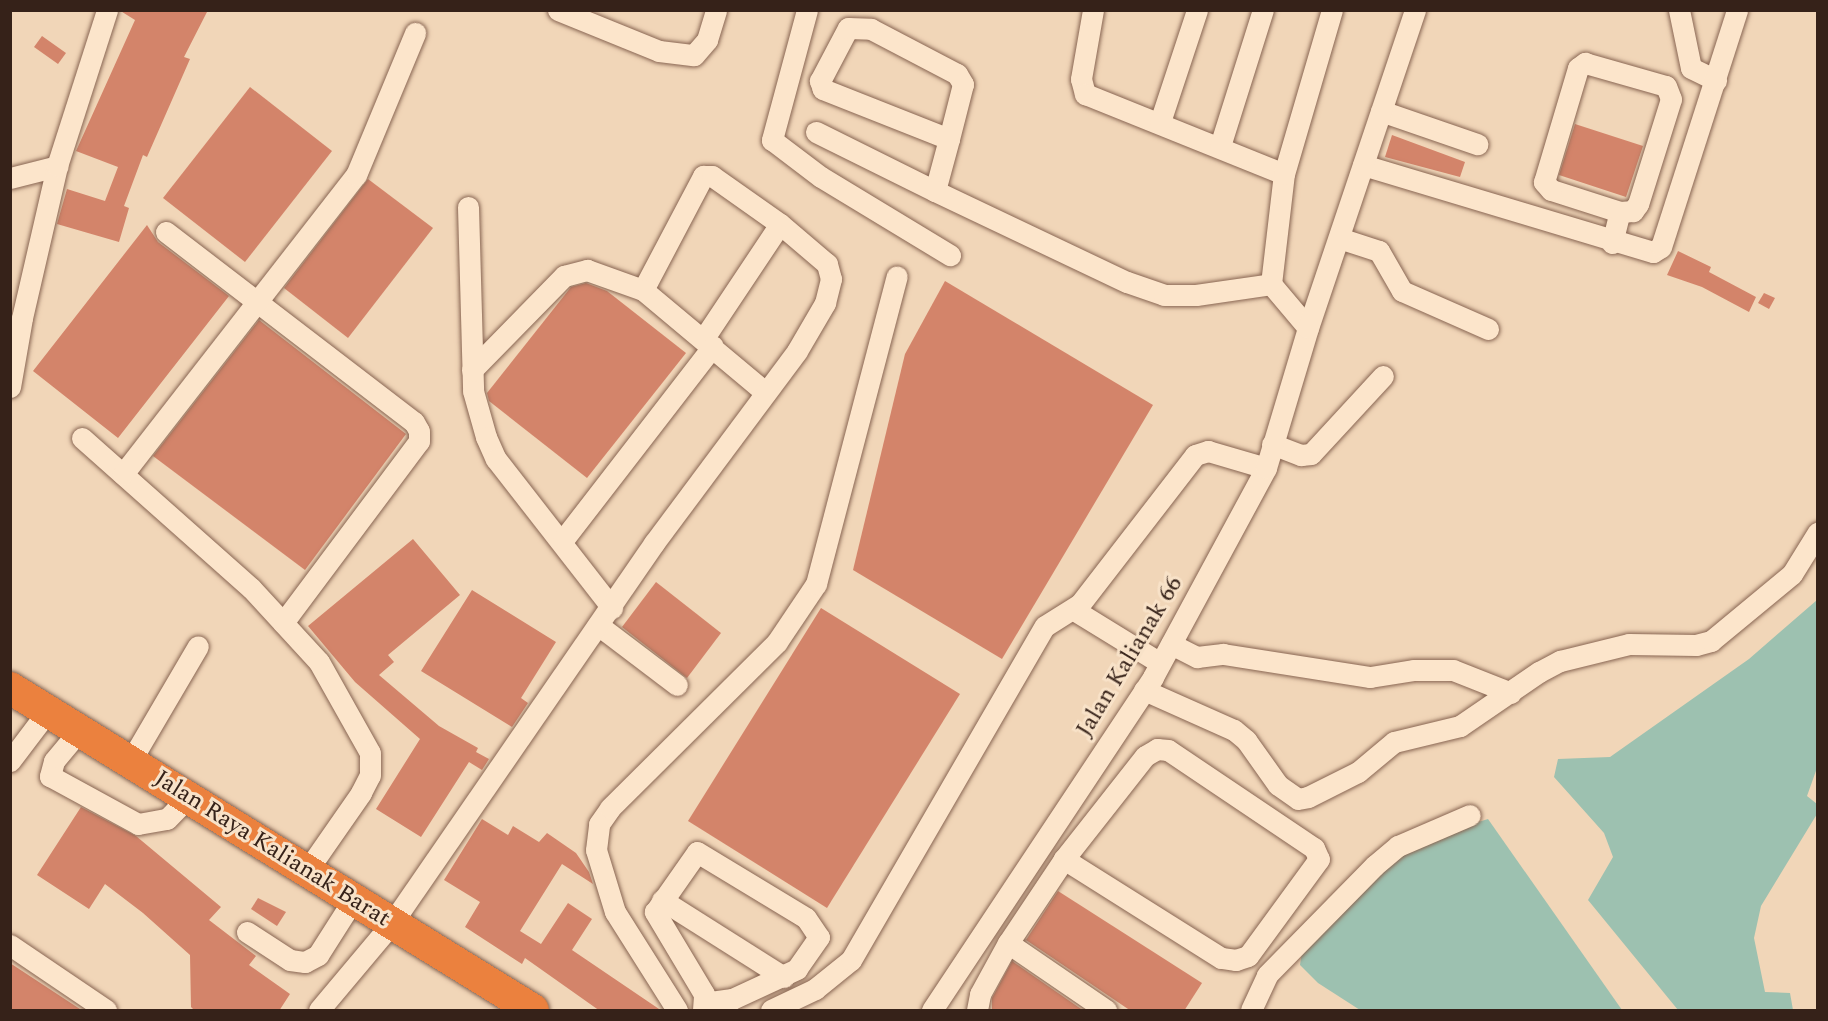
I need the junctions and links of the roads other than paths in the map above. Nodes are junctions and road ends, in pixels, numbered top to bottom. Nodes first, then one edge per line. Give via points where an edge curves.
1 (108, 10) edge
2 (558, 10) edge
3 (716, 10) edge
4 (807, 10) edge
5 (1093, 10) edge
6 (1197, 10) edge
7 (1263, 10) edge
8 (1332, 10) edge
9 (1415, 10) edge
10 (1679, 10) edge
11 (1737, 10) edge
12 (415, 33) dead end
13 (789, 70) junction
14 (1716, 80) junction
15 (820, 81) junction
16 (1381, 111) junction
17 (1160, 122) junction
18 (816, 132) dead end
19 (949, 139) junction
20 (1477, 144) dead end
21 (1220, 146) junction
22 (1363, 165) junction
23 (57, 166) junction
24 (1284, 174) junction
25 (10, 178) edge
26 (935, 190) junction
27 (468, 207) dead end
28 (1620, 212) junction
29 (780, 224) junction
30 (166, 232) dead end
31 (1339, 238) junction
32 (1612, 243) junction
33 (950, 255) dead end
34 (897, 276) dead end
35 (1272, 284) junction
36 (643, 290) junction
37 (259, 301) junction
38 (1308, 328) junction
39 (1488, 329) dead end
40 (709, 342) junction
41 (472, 370) junction
42 (1383, 376) dead end
43 (10, 387) edge
44 (766, 393) junction
45 (82, 438) dead end
46 (1272, 444) junction
47 (1266, 468) junction
48 (123, 474) junction
49 (1818, 532) edge
50 (563, 540) junction
51 (612, 608) junction
52 (1074, 610) junction
53 (283, 623) junction
54 (598, 625) junction
55 (1171, 644) junction
56 (198, 646) dead end
57 (1160, 663) junction
58 (678, 685) dead end
59 (10, 688) edge
60 (1144, 690) junction
61 (1511, 693) junction
62 (47, 712) junction
63 (79, 731) junction
64 (10, 761) edge
65 (130, 762) junction
66 (188, 797) junction
67 (1470, 814) dead end
68 (1064, 859) junction
69 (306, 872) junction
70 (353, 900) junction
71 (662, 900) junction
72 (393, 923) junction
73 (247, 932) dead end
74 (1008, 943) junction
75 (10, 945) edge
76 (784, 977) junction
77 (704, 1007) edge
78 (106, 1011) edge
79 (319, 1011) edge
80 (533, 1011) edge
81 (677, 1011) edge
82 (771, 1011) edge
83 (932, 1011) edge
84 (977, 1011) edge
85 (1106, 1011) edge
86 (1251, 1011) edge

1 - 23 lane
2 - 3 lane via 659,51 694,55 707,40
4 - 13 lane
5 - 17 lane via 1081,79 1085,94
6 - 17 lane
7 - 21 lane
8 - 24 lane
9 - 16 lane, Jalan Kalianak 66
10 - 14 lane via 1686,58 1699,74
11 - 14 lane
12 - 37 lane via 356,175
13 - 15 lane
13 - 33 lane via 772,140 778,147
14 - 32 lane via 1660,247 1645,253
15 - 19 lane via 833,95
15 - 19 lane via 848,28 872,29 957,74 963,84
16 - 20 lane
16 - 22 lane, Jalan Kalianak 66
17 - 21 lane
18 - 26 lane
19 - 26 lane
21 - 24 lane
22 - 31 lane, Jalan Kalianak 66
22 - 32 lane
23 - 25 lane
23 - 43 lane
24 - 35 lane
26 - 35 lane via 1127,282 1164,295 1196,295
27 - 41 lane
28 - 28 lane via 1633,211 1638,204 1671,99 1666,86 1585,63 1578,68 1544,182 1551,189
28 - 32 lane
29 - 36 lane via 712,176 703,176
29 - 40 lane
29 - 44 lane via 827,264 831,279 825,303
30 - 37 lane
31 - 38 lane, Jalan Kalianak 66
31 - 39 lane via 1379,251 1387,258 1402,291
34 - 81 lane via 816,584 777,642 610,808 599,824 596,850 615,912
35 - 38 lane
36 - 40 lane via 650,300
36 - 41 lane via 587,270 575,270 564,276
37 - 48 lane
37 - 53 lane via 414,422 420,431 419,441
38 - 46 lane, Jalan Kalianak 66
40 - 44 lane
40 - 50 lane
41 - 50 lane via 478,414 496,459
42 - 46 lane via 1311,454 1301,455
44 - 51 lane via 654,543
45 - 48 lane
46 - 47 lane, Jalan Kalianak 66
47 - 52 lane via 1208,451 1195,455
47 - 55 lane, Jalan Kalianak 66
48 - 53 lane via 251,588
49 - 61 lane via 1792,574 1711,641 1696,645 1629,644 1597,651 1539,672
50 - 51 lane
51 - 54 lane
52 - 57 lane
52 - 82 lane via 1045,626 851,960 815,989
53 - 69 lane via 319,662 370,753 370,775 361,793
54 - 58 lane
54 - 72 lane
55 - 57 lane, Jalan Kalianak 66
55 - 61 lane via 1197,657 1223,654 1370,677 1414,670 1454,670
56 - 65 lane
57 - 60 lane, Jalan Kalianak 66
59 - 62 highway, Jalan Raya Kalianak Barat
60 - 61 lane via 1234,730 1246,740 1278,785 1298,799 1358,772 1394,742 1460,726
60 - 83 lane, Jalan Kalianak 66
62 - 63 highway, Jalan Raya Kalianak Barat
62 - 64 lane
63 - 65 highway, Jalan Raya Kalianak Barat
63 - 66 lane via 54,761 50,776 138,824 167,819
65 - 66 highway, Jalan Raya Kalianak Barat
66 - 69 highway, Jalan Raya Kalianak Barat
67 - 86 lane via 1398,846 1374,866 1267,975
68 - 68 lane via 1145,756 1163,748 1314,848 1319,859 1248,956 1236,960 1221,958
68 - 74 lane
69 - 70 highway, Jalan Raya Kalianak Barat
70 - 72 highway, Jalan Raya Kalianak Barat
70 - 73 lane via 318,955 305,962 290,960
71 - 76 lane
71 - 76 lane via 697,852 806,918 819,937 806,959
71 - 77 lane via 656,916 704,994
72 - 79 lane
72 - 80 highway, Jalan Raya Kalianak Barat
74 - 84 lane via 980,994
74 - 85 lane
75 - 78 lane
76 - 77 lane

